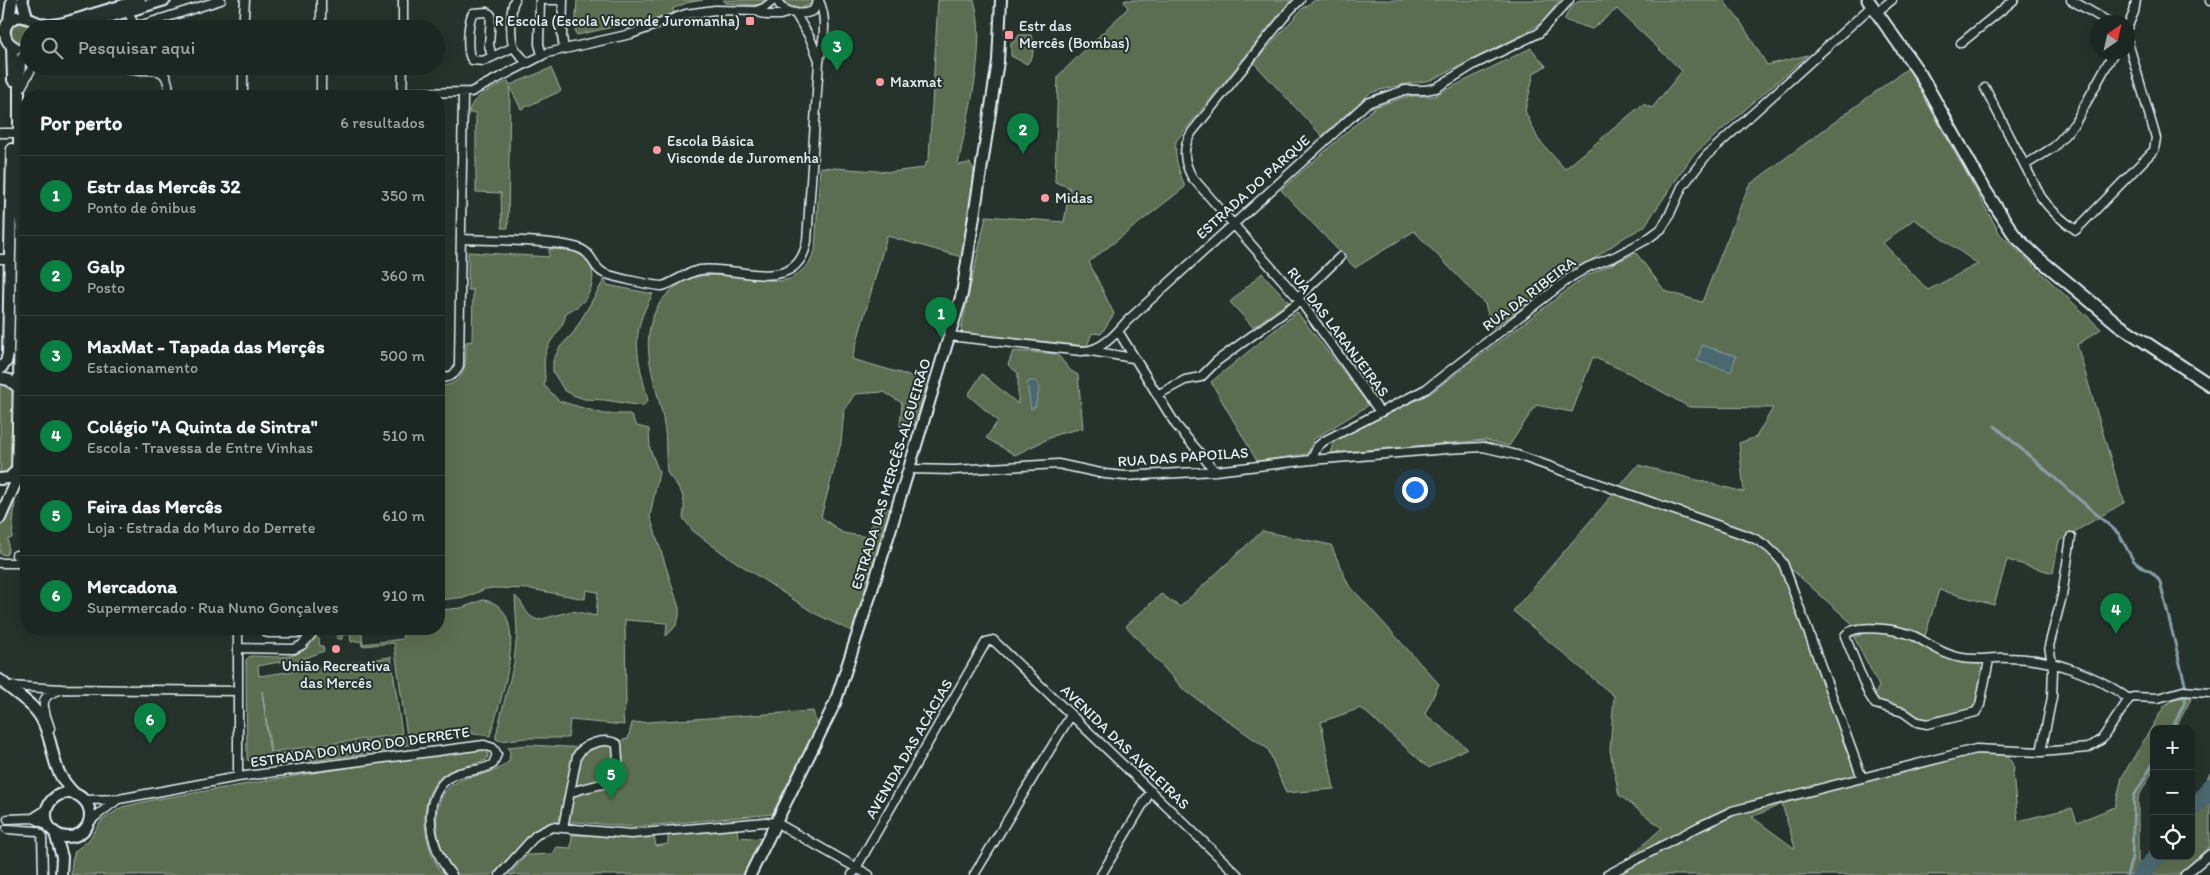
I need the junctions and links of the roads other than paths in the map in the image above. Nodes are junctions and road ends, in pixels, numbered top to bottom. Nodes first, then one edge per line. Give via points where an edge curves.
1 (12, 0) edge
2 (22, 0) edge
3 (140, 0) edge
4 (165, 0) edge
5 (221, 0) edge
6 (321, 0) edge
7 (403, 0) edge
8 (516, 0) edge
9 (540, 0) edge
10 (546, 0) edge
11 (563, 0) edge
12 (714, 0) edge
13 (776, 0) edge
14 (819, 0) edge
15 (1001, 0) edge
16 (1300, 0) edge
17 (1569, 0) edge
18 (1892, 0) edge
19 (2014, 0) edge
20 (2071, 0) edge
21 (2136, 0) edge
22 (243, 1) edge
23 (1872, 6) edge
24 (715, 10) junction
25 (128, 11) junction
26 (756, 11) junction
27 (793, 13) junction
28 (2097, 15) edge
29 (2133, 15) edge
30 (26, 20) edge
31 (31, 20) edge
32 (74, 20) edge
33 (98, 20) edge
34 (132, 20) edge
35 (158, 20) edge
36 (243, 20) edge
37 (321, 20) edge
38 (403, 20) edge
39 (4, 29) edge
40 (1961, 43) dead end
41 (12, 46) junction
42 (514, 47) junction
43 (20, 48) edge
44 (564, 49) junction
45 (542, 55) junction
46 (492, 57) junction
47 (2110, 60) edge
48 (2133, 60) edge
49 (819, 62) junction
50 (20, 63) edge
51 (527, 63) junction
52 (29, 75) edge
53 (166, 75) edge
54 (243, 75) edge
55 (321, 75) edge
56 (402, 75) edge
57 (1985, 88) dead end
58 (169, 90) edge
59 (243, 90) edge
60 (321, 90) edge
61 (402, 90) edge
62 (19, 91) junction
63 (445, 94) edge
64 (463, 94) junction
65 (0, 133) edge
66 (15, 133) junction
67 (2024, 165) junction
68 (20, 186) edge
69 (1232, 225) junction
70 (461, 239) junction
71 (1340, 257) dead end
72 (5, 259) edge
73 (1299, 300) junction
74 (1118, 330) junction
75 (949, 336) junction
76 (1090, 351) junction
77 (1133, 358) junction
78 (0, 369) edge
79 (445, 377) edge
80 (0, 378) edge
81 (20, 383) edge
82 (2210, 385) edge
83 (19, 388) junction
84 (1157, 395) junction
85 (1380, 412) junction
86 (1311, 460) junction
87 (909, 468) junction
88 (17, 470) junction
89 (1215, 471) junction
90 (0, 480) edge
91 (0, 518) edge
92 (2071, 537) dead end
93 (16, 555) dead end
94 (20, 555) edge
95 (0, 563) edge
96 (20, 563) edge
97 (238, 635) edge
98 (311, 635) edge
99 (993, 640) joint
100 (238, 648) junction
101 (1989, 660) junction
102 (2051, 664) junction
103 (3, 683) edge
104 (62, 690) junction
105 (238, 691) junction
106 (2210, 693) edge
107 (2129, 700) junction
108 (1071, 715) junction
109 (50, 744) junction
110 (2041, 752) junction
111 (56, 768) junction
112 (238, 777) junction
113 (1862, 778) junction
114 (1151, 791) junction
115 (570, 792) junction
116 (80, 797) junction
117 (119, 799) junction
118 (49, 805) junction
119 (33, 818) junction
120 (8, 819) dead end
121 (777, 823) junction
122 (88, 824) junction
123 (563, 828) junction
124 (7, 829) dead end
125 (52, 829) junction
126 (78, 835) junction
127 (2210, 854) edge
128 (62, 857) junction
129 (854, 871) edge
130 (43, 875) edge
131 (61, 875) edge
132 (452, 875) edge
133 (500, 875) edge
134 (750, 875) edge
135 (869, 875) edge
136 (974, 875) edge
137 (1101, 875) edge
138 (1238, 875) edge
139 (1607, 875) edge
140 (2185, 875) edge

1 - 39 street
2 - 31 street
3 - 32 street
4 - 25 street
5 - 35 street
6 - 37 street
7 - 38 street
8 - 42 street via 512,6
9 - 45 street via 539,44
10 - 11 street
11 - 44 street
12 - 24 street
13 - 26 street
13 - 27 street
14 - 27 street via 813,11
14 - 49 street via 824,14
15 - 75 street, ESTRADA DAS MERCÊS-ALGUEIRÃO via 998,61 967,270
16 - 69 street, RUA DAS LARANJEIRAS via 1203,117 1185,146 1184,158 1192,177
17 - 69 street, ESTRADA DO PARQUE via 1539,33 1473,65 1436,88 1405,90 1367,103
18 - 23 street, RUA DA RIBEIRA
19 - 40 street
20 - 28 street
21 - 29 street
22 - 36 street
23 - 82 main road via 1920,74 1984,190 2015,236 2119,325
23 - 85 street, RUA DA RIBEIRA via 1706,156 1682,188 1665,224 1654,234 1571,277 1426,389
24 - 26 street
24 - 44 street via 686,14 631,34
25 - 33 street
25 - 34 street
26 - 27 street via 766,15
27 - 49 street via 810,38
30 - 39 street via 18,16
39 - 41 street
41 - 43 street
41 - 66 street
42 - 46 street
42 - 51 street
44 - 45 street
45 - 51 street
46 - 46 street via 489,45 491,15 487,12 473,13 468,54 479,62
47 - 67 street via 2075,123 2054,147
48 - 67 street via 2156,138 2154,150 2076,230 2050,210
49 - 70 street via 807,241 802,258 791,270 776,274 701,270 662,286 606,274 598,269 592,257 577,248 546,243
50 - 62 street
51 - 64 street via 478,90
52 - 62 street
53 - 58 street
54 - 59 street
55 - 60 street
56 - 61 street
57 - 67 street
62 - 66 street
63 - 64 street
64 - 70 street
65 - 66 street
66 - 68 street
66 - 72 street
69 - 73 street, RUA DAS LARANJEIRAS
69 - 74 street, ESTRADA DO PARQUE
70 - 79 street via 460,365
71 - 73 street
72 - 78 street via 8,354
73 - 84 street via 1217,361 1201,377 1186,380
73 - 85 street, RUA DAS LARANJEIRAS
74 - 76 street, ESTRADA DO PARQUE
74 - 77 street
75 - 76 street
75 - 87 street, ESTRADA DAS MERCÊS-ALGUEIRÃO
76 - 77 street
77 - 84 street
80 - 83 street
81 - 83 street
83 - 88 street
84 - 89 street via 1176,425
85 - 86 street, RUA DA RIBEIRA via 1324,441
86 - 89 street, RUA DAS PAPOILAS
86 - 113 street, RUA DAS PAPOILAS via 1483,447 1500,450 1762,542 1783,563
87 - 89 street, RUA DAS PAPOILAS via 947,470 1058,464 1124,476
87 - 121 street, ESTRADA DAS MERCÊS-ALGUEIRÃO via 835,703
88 - 90 street via 9,478
88 - 91 street via 16,482
92 - 102 street via 2062,596 2049,646
93 - 94 street
95 - 96 street
97 - 100 street
98 - 100 street via 294,649
99 - 108 street, AVENIDA DAS AVELEIRAS
99 - 129 street, AVENIDA DAS ACÁCIAS via 986,642
100 - 105 street
101 - 101 street via 1952,656 1914,636 1895,632 1862,628 1852,629 1845,636 1872,700 1881,707 1903,712 1922,724 1976,712
101 - 102 street via 2008,658
102 - 107 street via 2081,672
102 - 110 street via 2052,697
103 - 104 street
103 - 109 street via 39,714
104 - 105 street
104 - 109 street via 50,693 43,704 51,733
105 - 112 street
106 - 107 street via 2183,691 2158,698
107 - 110 street via 2096,745
108 - 114 street, AVENIDA DAS AVELEIRAS
108 - 136 street
109 - 111 street
110 - 113 street via 1976,749
111 - 116 street
111 - 118 street
112 - 117 street
112 - 132 street, ESTRADA DO MURO DO DERRETE via 465,746 489,747 497,754 492,764 448,779 439,787 432,803 432,833 442,863
113 - 139 street via 1719,816
114 - 137 street
114 - 138 street, AVENIDA DAS AVELEIRAS
115 - 115 street via 577,756 584,746 611,740 617,744 619,775 606,784
115 - 123 street
116 - 117 street
116 - 118 street via 62,794
116 - 122 street via 90,811
117 - 122 street
118 - 119 street
118 - 125 street via 47,821
119 - 120 street
119 - 125 street
121 - 123 street via 631,834
121 - 129 street
121 - 134 street, ESTRADA DAS MERCÊS-ALGUEIRÃO
122 - 126 street
123 - 133 street via 552,827 536,836
124 - 130 street via 36,831 42,835
125 - 126 street via 64,837
125 - 128 street
126 - 128 street
127 - 140 street
128 - 131 street
129 - 135 street

